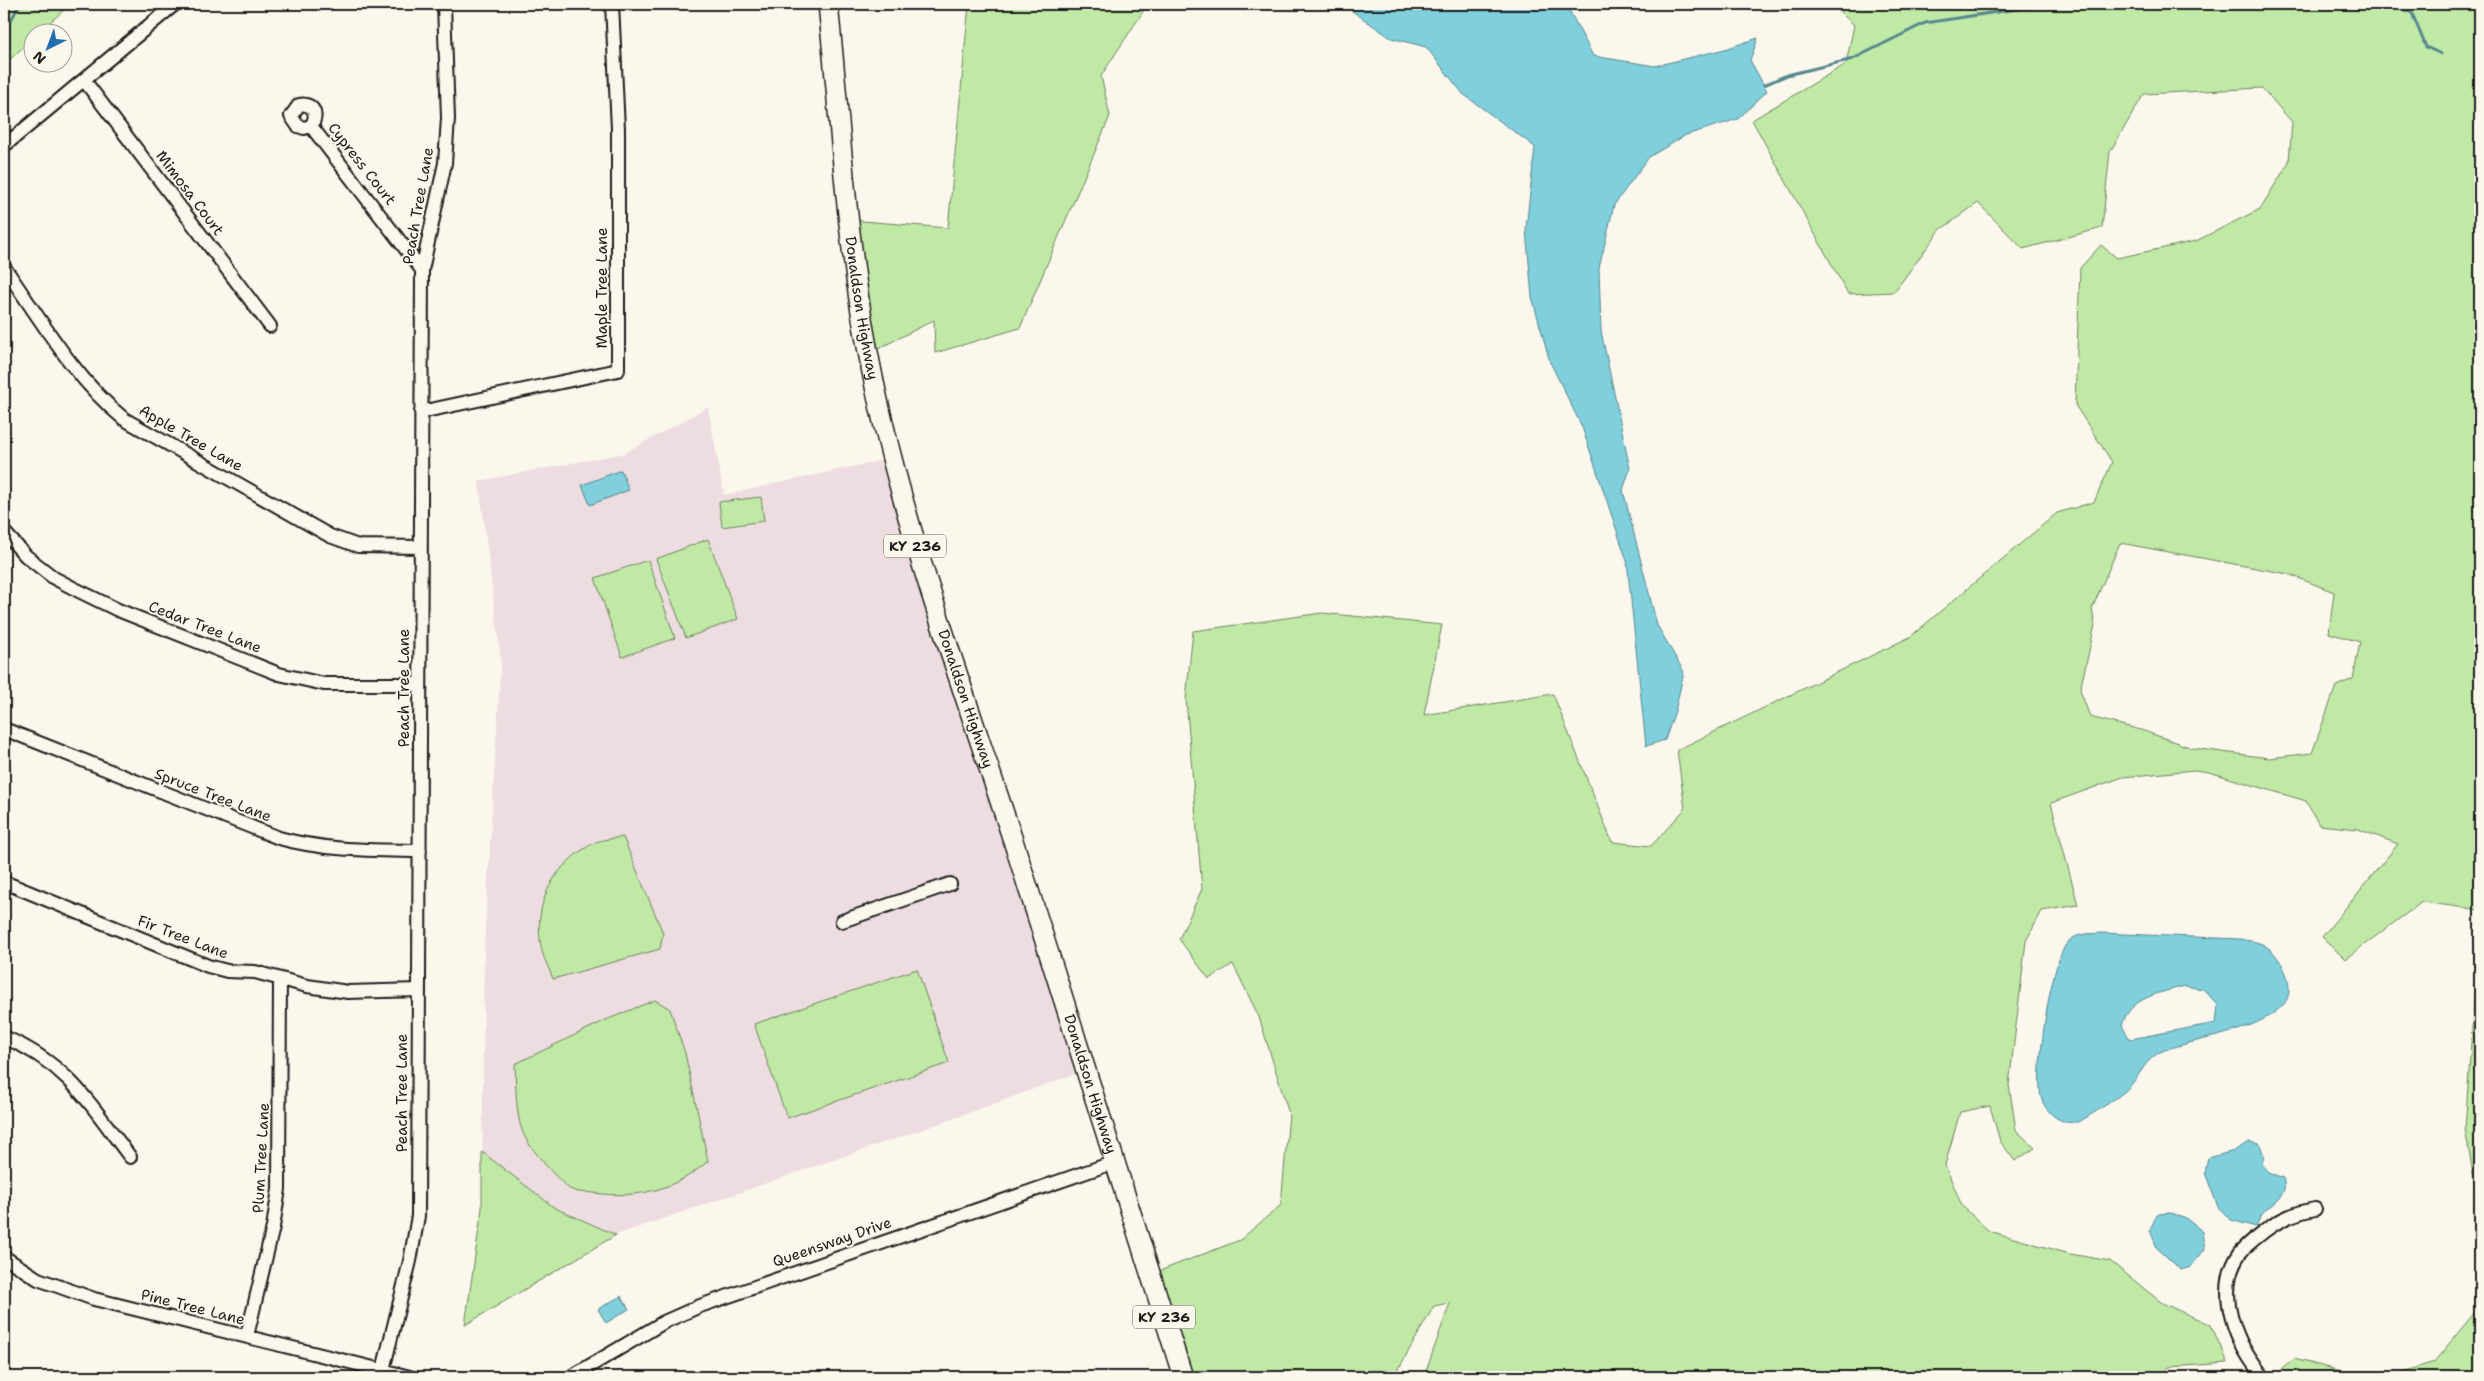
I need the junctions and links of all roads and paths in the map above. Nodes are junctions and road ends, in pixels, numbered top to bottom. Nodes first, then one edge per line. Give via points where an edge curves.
1 (175, 4) edge
2 (444, 4) edge
3 (612, 4) edge
4 (828, 4) edge
5 (84, 80) junction
6 (311, 126) dead end
7 (4, 146) edge
8 (4, 267) edge
9 (422, 270) junction
10 (270, 326) dead end
11 (421, 412) junction
12 (4, 532) edge
13 (420, 547) junction
14 (420, 684) junction
15 (4, 729) edge
16 (420, 851) junction
17 (4, 882) edge
18 (950, 884) dead end
19 (842, 921) dead end
20 (280, 979) junction
21 (419, 990) junction
22 (4, 1037) edge
23 (130, 1157) dead end
24 (1115, 1162) junction
25 (2315, 1209) dead end
26 (4, 1257) edge
27 (247, 1336) junction
28 (382, 1370) junction
29 (410, 1377) edge
30 (571, 1377) edge
31 (1183, 1377) edge
32 (2264, 1377) edge

1 - 5 street
2 - 9 street, Peach Tree Lane via 448,118 445,164
3 - 11 street, Maple Tree Lane via 618,129 618,370
4 - 24 main road, Donaldson Highway / KY 236 via 857,283 867,351 892,458 915,546 1020,860
5 - 7 street
5 - 10 street, Mimosa Court
6 - 9 street, Cypress Court
8 - 13 street, Apple Tree Lane via 83,381 124,419 336,539 358,546
9 - 11 street, Peach Tree Lane
11 - 13 street, Peach Tree Lane
12 - 14 street, Cedar Tree Lane via 26,556 54,578 77,590 118,610 280,674 324,684
13 - 14 street, Peach Tree Lane
14 - 16 street, Peach Tree Lane
15 - 16 street, Spruce Tree Lane via 279,838 307,846 343,850
16 - 21 street, Peach Tree Lane
17 - 20 street, Fir Tree Lane via 208,966
18 - 19 street
20 - 21 street, Fir Tree Lane via 348,992
20 - 27 street, Plum Tree Lane via 279,1189 274,1227
21 - 28 street, Peach Tree Lane via 418,1216
22 - 23 street via 37,1052 65,1074
24 - 30 street, Queensway Drive via 700,1306 664,1322
24 - 31 main road, Donaldson Highway / KY 236
25 - 32 street via 2284,1217 2261,1234 2240,1254 2231,1275 2230,1310 2238,1335 2253,1365
26 - 27 street, Pine Tree Lane via 38,1279 94,1299
27 - 28 street, Pine Tree Lane
28 - 29 street

